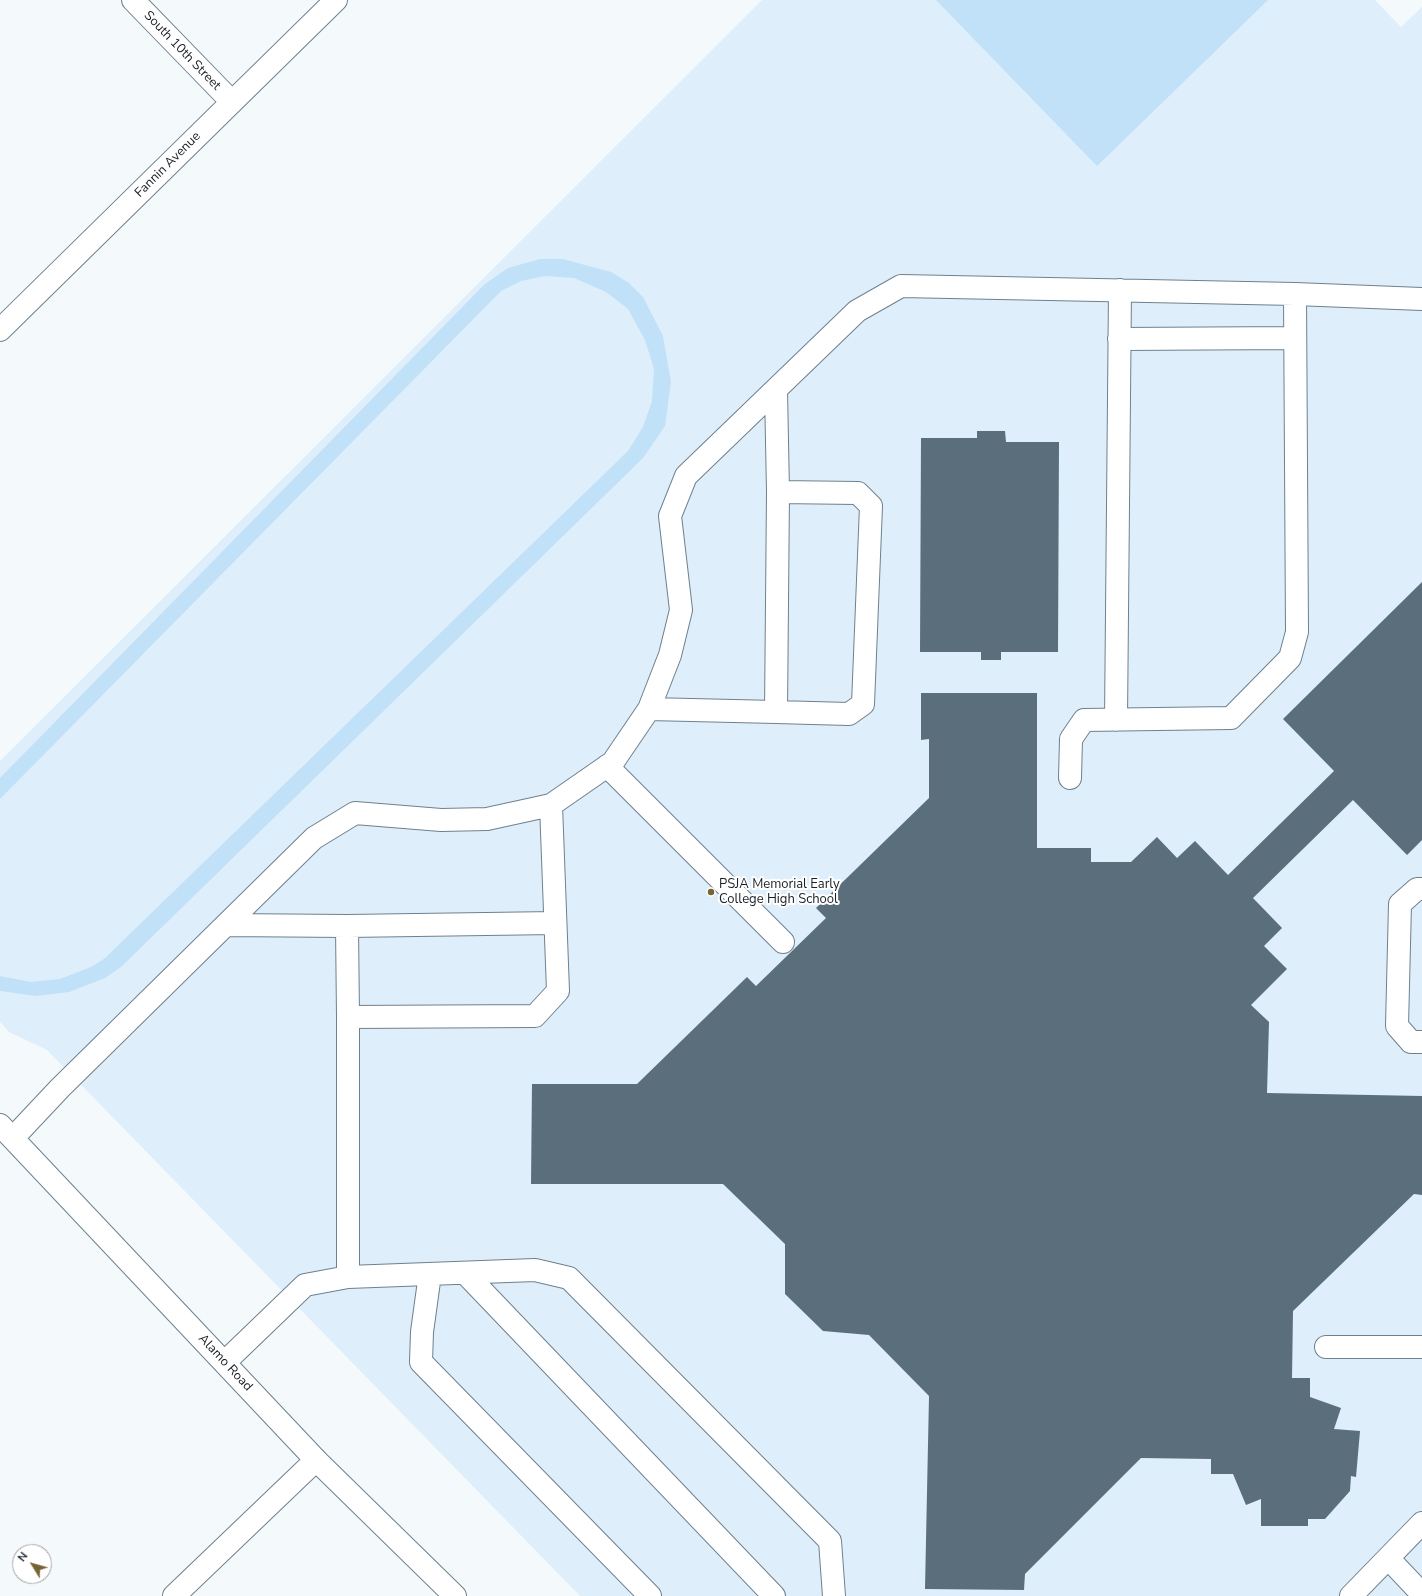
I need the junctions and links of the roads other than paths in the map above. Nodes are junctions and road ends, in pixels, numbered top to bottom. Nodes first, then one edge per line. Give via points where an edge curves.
1 (133, 0) edge
2 (336, 0) edge
3 (232, 102) junction
4 (1120, 290) junction
5 (1295, 294) junction
6 (1422, 299) edge
7 (0, 330) edge
8 (1295, 338) junction
9 (1119, 339) junction
10 (776, 390) junction
11 (778, 492) junction
12 (649, 709) junction
13 (776, 712) junction
14 (1116, 720) junction
15 (607, 766) junction
16 (1070, 778) dead end
17 (552, 805) junction
18 (1422, 889) edge
19 (555, 923) junction
20 (227, 925) junction
21 (347, 926) junction
22 (783, 942) dead end
23 (348, 1016) junction
24 (1422, 1042) edge
25 (6, 1131) edge
26 (464, 1273) junction
27 (430, 1274) junction
28 (348, 1277) junction
29 (1326, 1347) dead end
30 (1422, 1347) edge
31 (224, 1362) junction
32 (316, 1460) junction
33 (1422, 1523) edge
34 (1388, 1558) junction
35 (1422, 1594) edge
36 (174, 1596) edge
37 (456, 1596) edge
38 (650, 1596) edge
39 (774, 1596) edge
40 (834, 1596) edge
41 (1351, 1596) edge

1 - 3 main road, South 10th Street
2 - 3 main road, Fannin Avenue
3 - 7 main road, Fannin Avenue
4 - 5 main road
4 - 9 main road
4 - 10 main road via 901,286 857,311
5 - 6 main road
5 - 8 main road
8 - 9 main road
8 - 14 main road via 1297,632 1290,658 1232,718
9 - 14 main road
10 - 11 main road
10 - 12 main road via 686,476 670,516 680,610 670,655
11 - 13 main road
11 - 13 main road via 858,493 871,506 863,704 849,714
12 - 13 main road
12 - 15 main road via 614,762
14 - 16 main road via 1084,720 1071,739
15 - 17 main road
15 - 22 main road
17 - 19 main road
17 - 20 main road via 487,819 441,820 355,812 314,838
18 - 24 main road via 1417,889 1400,904 1397,1026 1411,1042
19 - 21 main road
19 - 23 main road via 558,991 535,1016
20 - 21 main road
20 - 25 main road via 60,1088
21 - 23 main road
23 - 28 main road
25 - 31 main road, Alamo Road
26 - 27 main road
26 - 39 main road
26 - 40 main road via 535,1270 569,1278 830,1541
27 - 28 main road
27 - 38 main road via 422,1332 421,1362
28 - 31 main road via 305,1285
29 - 30 main road
31 - 32 main road, Alamo Road
32 - 36 main road
32 - 37 main road, Alamo Road
33 - 34 main road
34 - 35 main road
34 - 41 main road

